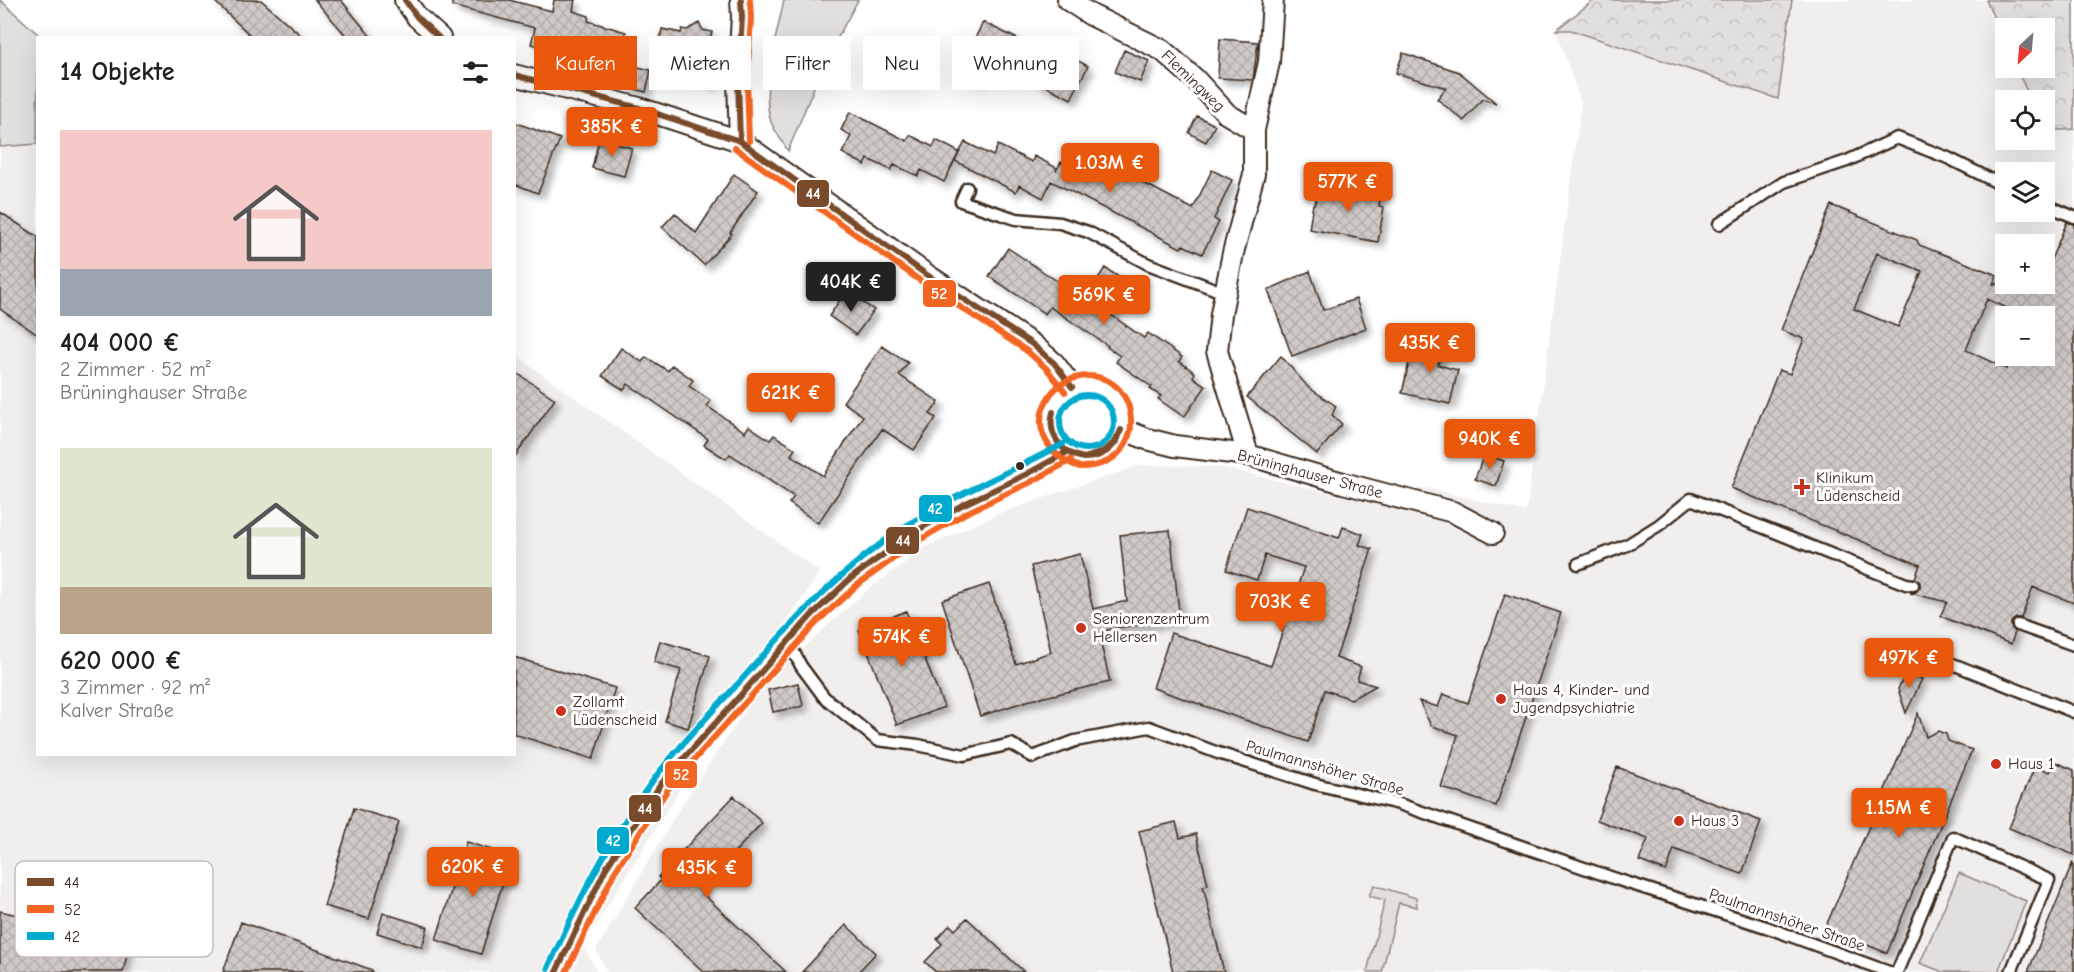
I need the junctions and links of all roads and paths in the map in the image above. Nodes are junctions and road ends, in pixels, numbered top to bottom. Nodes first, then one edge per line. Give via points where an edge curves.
1 (405, 0) edge
2 (741, 0) edge
3 (1068, 0) edge
4 (1273, 0) edge
5 (438, 36) edge
6 (516, 76) edge
7 (1254, 130) junction
8 (740, 141) junction
9 (1995, 182) edge
10 (967, 188) dead end
11 (2055, 209) edge
12 (2074, 217) edge
13 (1719, 224) dead end
14 (1225, 293) junction
15 (1072, 387) junction
16 (1122, 429) junction
17 (1067, 452) junction
18 (1248, 455) junction
19 (1493, 533) dead end
20 (1578, 564) dead end
21 (1913, 585) dead end
22 (2018, 625) dead end
23 (788, 641) junction
24 (2074, 645) edge
25 (1945, 660) dead end
26 (2074, 712) edge
27 (556, 972) edge
28 (1889, 972) edge
29 (1897, 972) edge
30 (2011, 972) edge

1 - 5 street
2 - 8 street
3 - 7 street, Flemingweg via 1162,50 1195,78 1227,114
4 - 7 street via 1269,62
6 - 8 street via 639,108
7 - 14 street via 1254,174
8 - 15 street via 927,275 1032,344 1054,363
9 - 13 lane via 1898,138 1847,161 1784,182
10 - 14 lane via 961,201 1016,219 1060,223 1088,232 1148,264
11 - 12 lane
14 - 18 street via 1217,351
15 - 16 street via 1089,386 1109,393 1121,409
15 - 17 street via 1056,402 1050,420 1054,438
16 - 17 street via 1114,445 1101,455 1083,458
16 - 18 street, Brüninghauser Straße via 1175,446
17 - 23 street via 910,534 850,579
18 - 19 street, Brüninghauser Straße via 1453,512
20 - 21 lane via 1627,545 1691,499
22 - 24 lane
23 - 27 street via 661,784 606,868
23 - 28 lane, Paulmannshöher Straße via 824,697 878,741 964,755 1011,744 1033,757 1075,741 1149,727 1315,784 1399,804
25 - 26 lane
29 - 30 lane via 1953,837 2049,880

